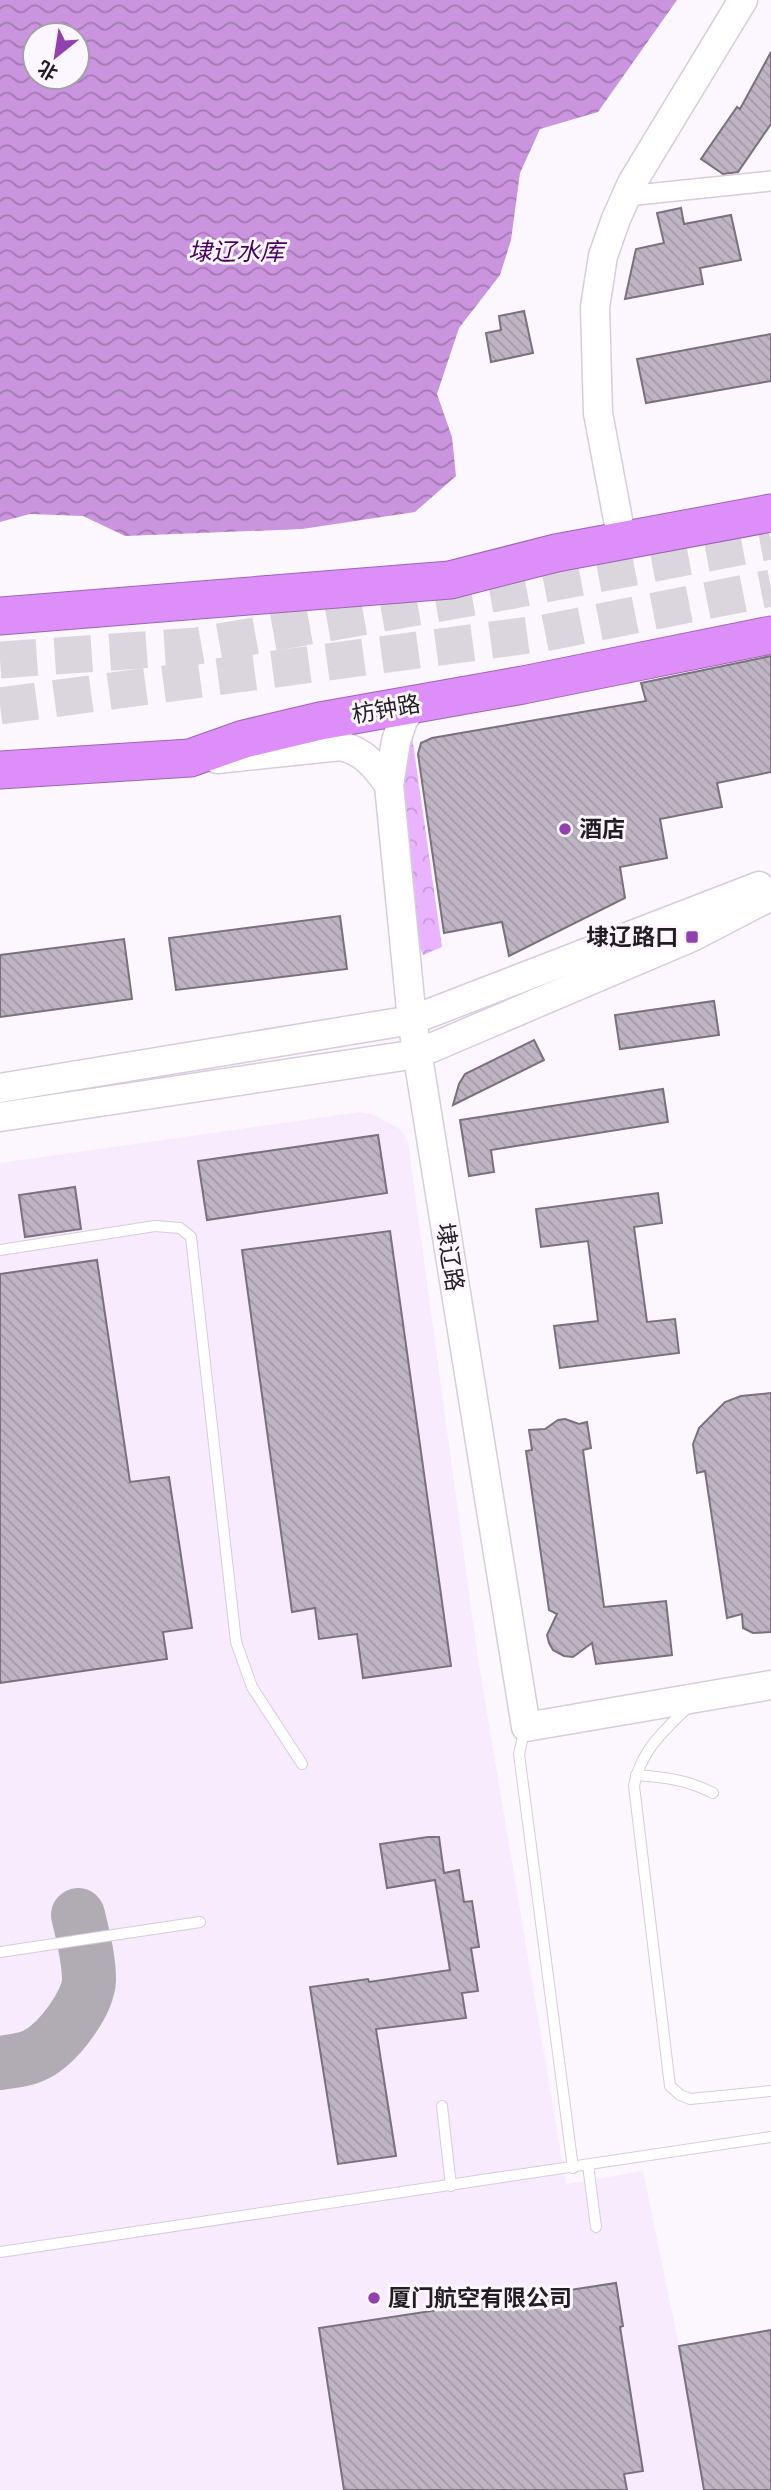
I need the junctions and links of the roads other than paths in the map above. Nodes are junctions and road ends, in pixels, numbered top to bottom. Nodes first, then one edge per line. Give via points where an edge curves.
1 (743, 0) edge
2 (771, 181) edge
3 (626, 196) junction
4 (771, 513) edge
5 (622, 541) junction
6 (0, 616) edge
7 (771, 635) edge
8 (414, 704) junction
9 (190, 758) junction
10 (0, 770) edge
11 (389, 785) junction
12 (771, 881) edge
13 (771, 896) edge
14 (412, 1020) junction
15 (417, 1054) junction
16 (0, 1088) edge
17 (0, 1117) edge
18 (0, 1250) edge
19 (771, 1685) edge
20 (698, 1697) junction
21 (526, 1727) junction
22 (302, 1764) dead end
23 (636, 1775) junction
24 (713, 1793) dead end
25 (200, 1922) dead end
26 (0, 1952) edge
27 (771, 2091) edge
28 (442, 2106) dead end
29 (771, 2137) edge
30 (588, 2165) junction
31 (573, 2168) junction
32 (451, 2186) junction
33 (596, 2227) dead end
34 (0, 2252) edge

1 - 3 main road
2 - 3 street
3 - 5 main road via 603,256 595,307 598,413
4 - 5 highway
5 - 6 highway via 450,580
7 - 8 highway, 枋钟路
8 - 9 highway, 枋钟路 via 244,739
8 - 11 main road, 埭辽路 via 396,741
9 - 10 highway, 枋钟路
9 - 11 main road via 221,760 341,746 368,759
11 - 14 main road, 埭辽路
12 - 14 main road
13 - 15 main road via 692,937
14 - 15 main road, 埭辽路
14 - 16 main road
15 - 17 main road
15 - 21 main road, 埭辽路
18 - 22 lane via 155,1226 180,1228 191,1237 236,1642 252,1688
19 - 20 main road
20 - 21 main road
20 - 23 lane via 647,1751
21 - 31 lane via 520,1754
23 - 24 lane via 677,1779
23 - 27 lane via 634,1801 670,2086 690,2099
25 - 26 lane
28 - 32 lane
29 - 30 lane
30 - 31 lane
30 - 33 lane
31 - 32 lane
32 - 34 lane

